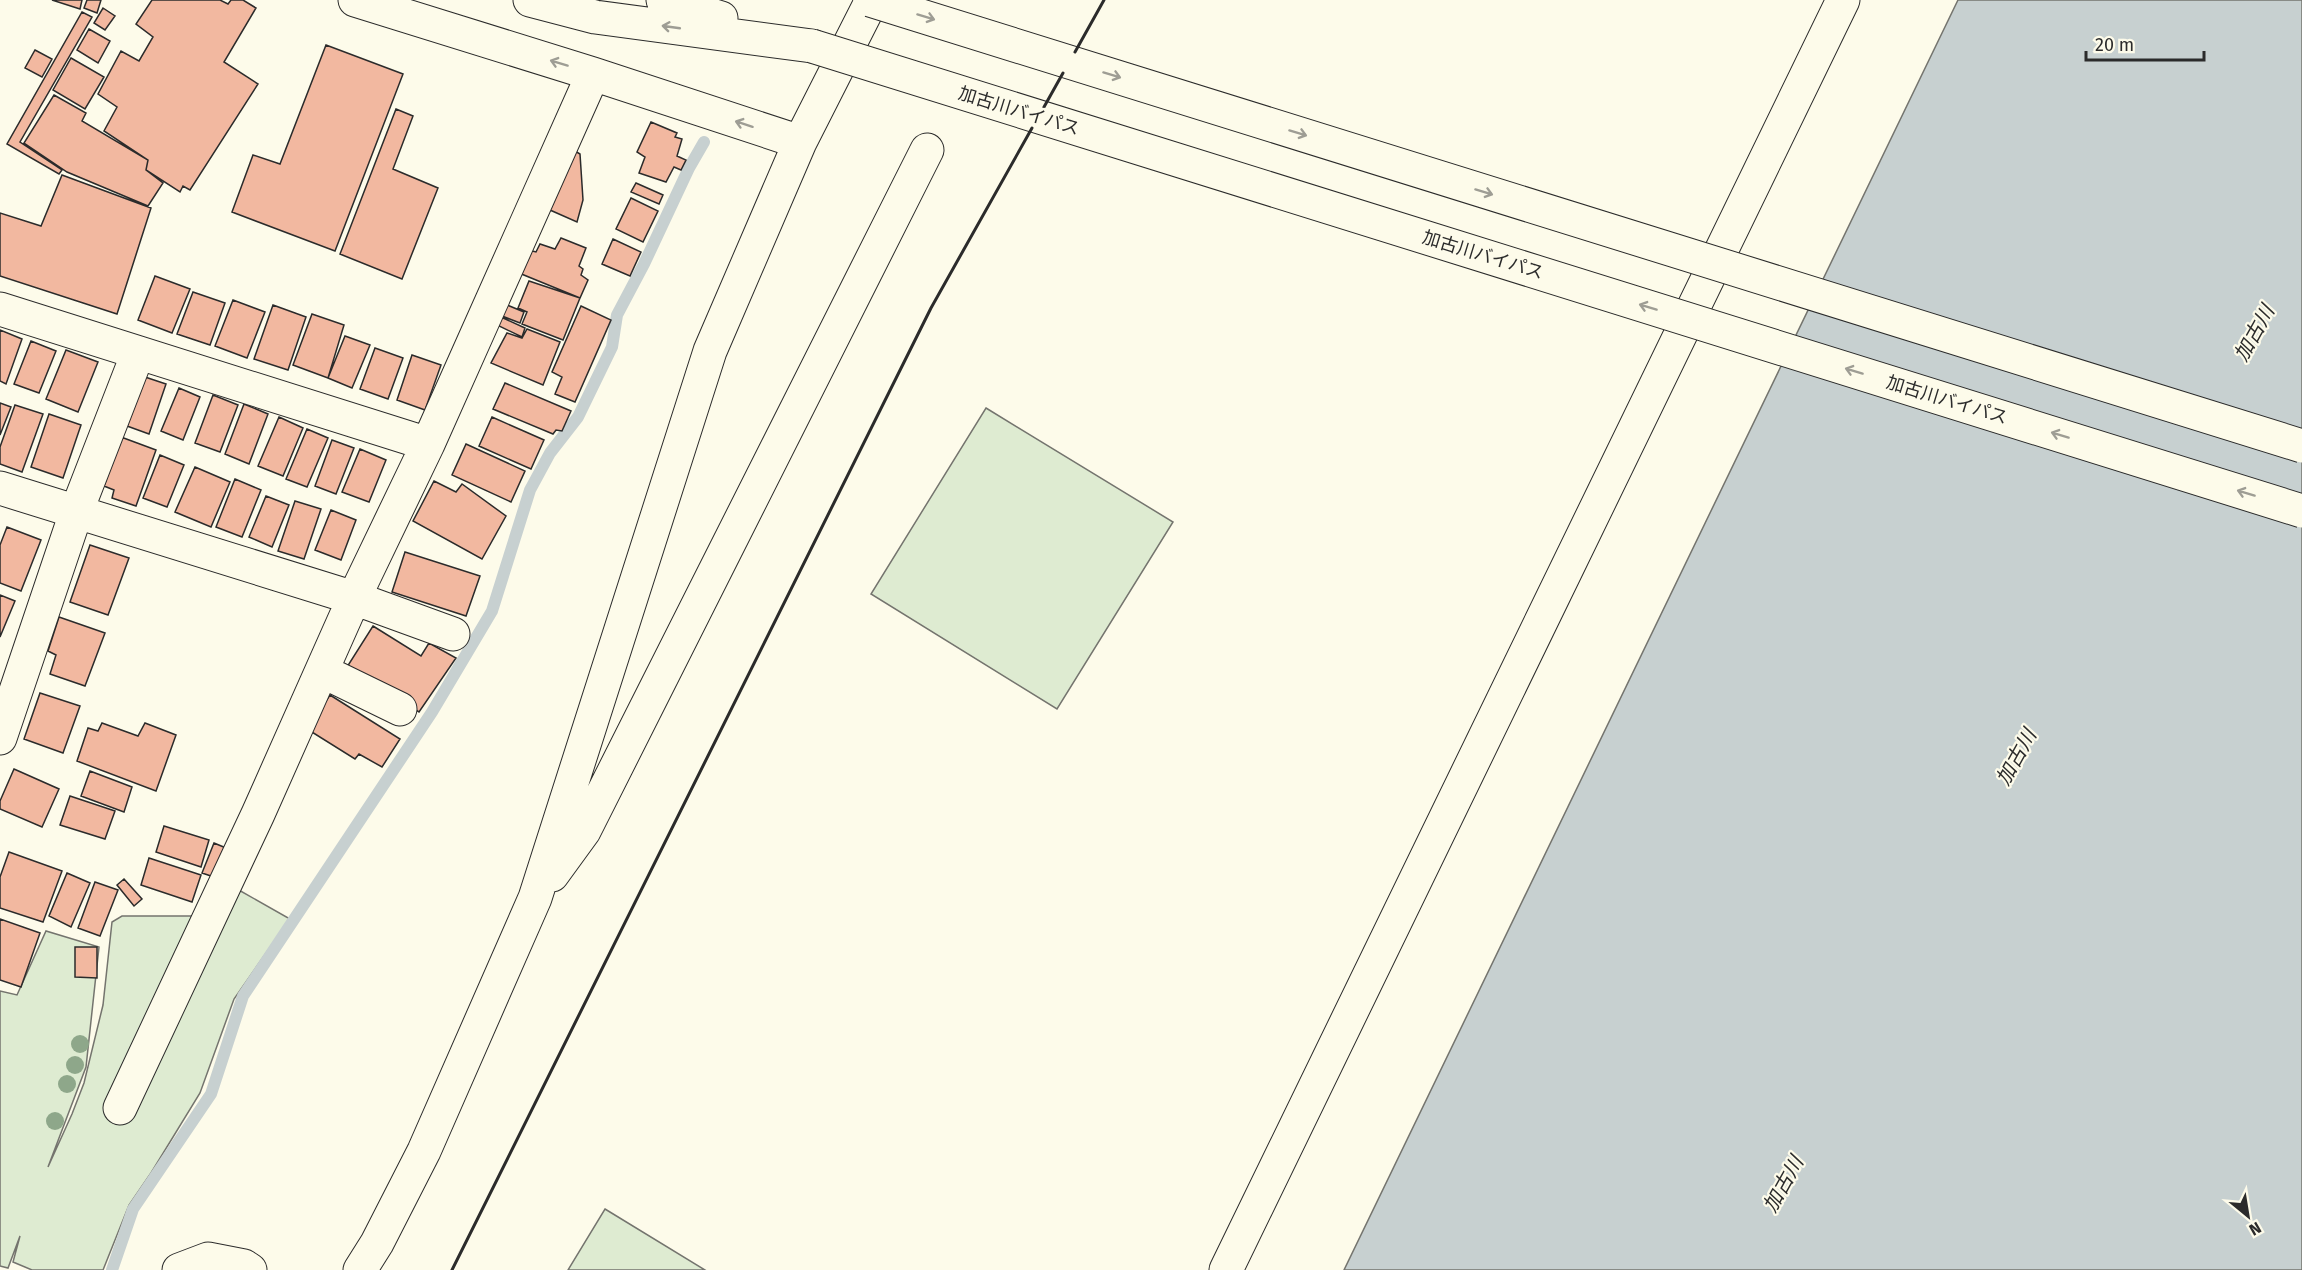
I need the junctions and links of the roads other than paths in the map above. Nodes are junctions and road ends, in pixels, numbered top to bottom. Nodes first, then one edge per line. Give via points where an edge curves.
1 (354, 0) edge
2 (530, 0) edge
3 (663, 0) edge
4 (871, 0) edge
5 (1843, 0) edge
6 (812, 46) junction
7 (593, 74) junction
8 (800, 142) junction
9 (927, 150) dead end
10 (0, 309) edge
11 (138, 353) junction
12 (428, 444) junction
13 (2302, 446) edge
14 (0, 488) edge
15 (76, 510) junction
16 (2302, 511) edge
17 (354, 598) junction
18 (453, 634) dead end
19 (322, 671) junction
20 (7, 696) edge
21 (400, 709) dead end
22 (0, 738) edge
23 (535, 898) junction
24 (120, 1108) dead end
25 (179, 1270) edge
26 (250, 1270) edge
27 (360, 1270) edge
28 (1226, 1270) edge

7 -> 1 main road
6 -> 2 main road via 595,17
3 - 6 main road, 加古川バイパス
4 - 8 main road
4 -> 13 main road, bridge
5 - 28 main road
16 -> 6 main road, 加古川バイパス, bridge
8 -> 7 main road
7 - 12 main road
8 - 23 main road via 710,351
9 - 23 main road via 584,831
10 - 11 main road
11 - 12 main road
11 - 15 main road
12 - 17 main road
14 - 15 main road
15 - 17 main road
15 - 20 main road
17 - 18 main road
17 - 19 main road
19 - 21 main road
19 - 24 main road
20 - 22 main road
23 - 27 main road via 424,1151
25 - 26 main road via 208,1259

